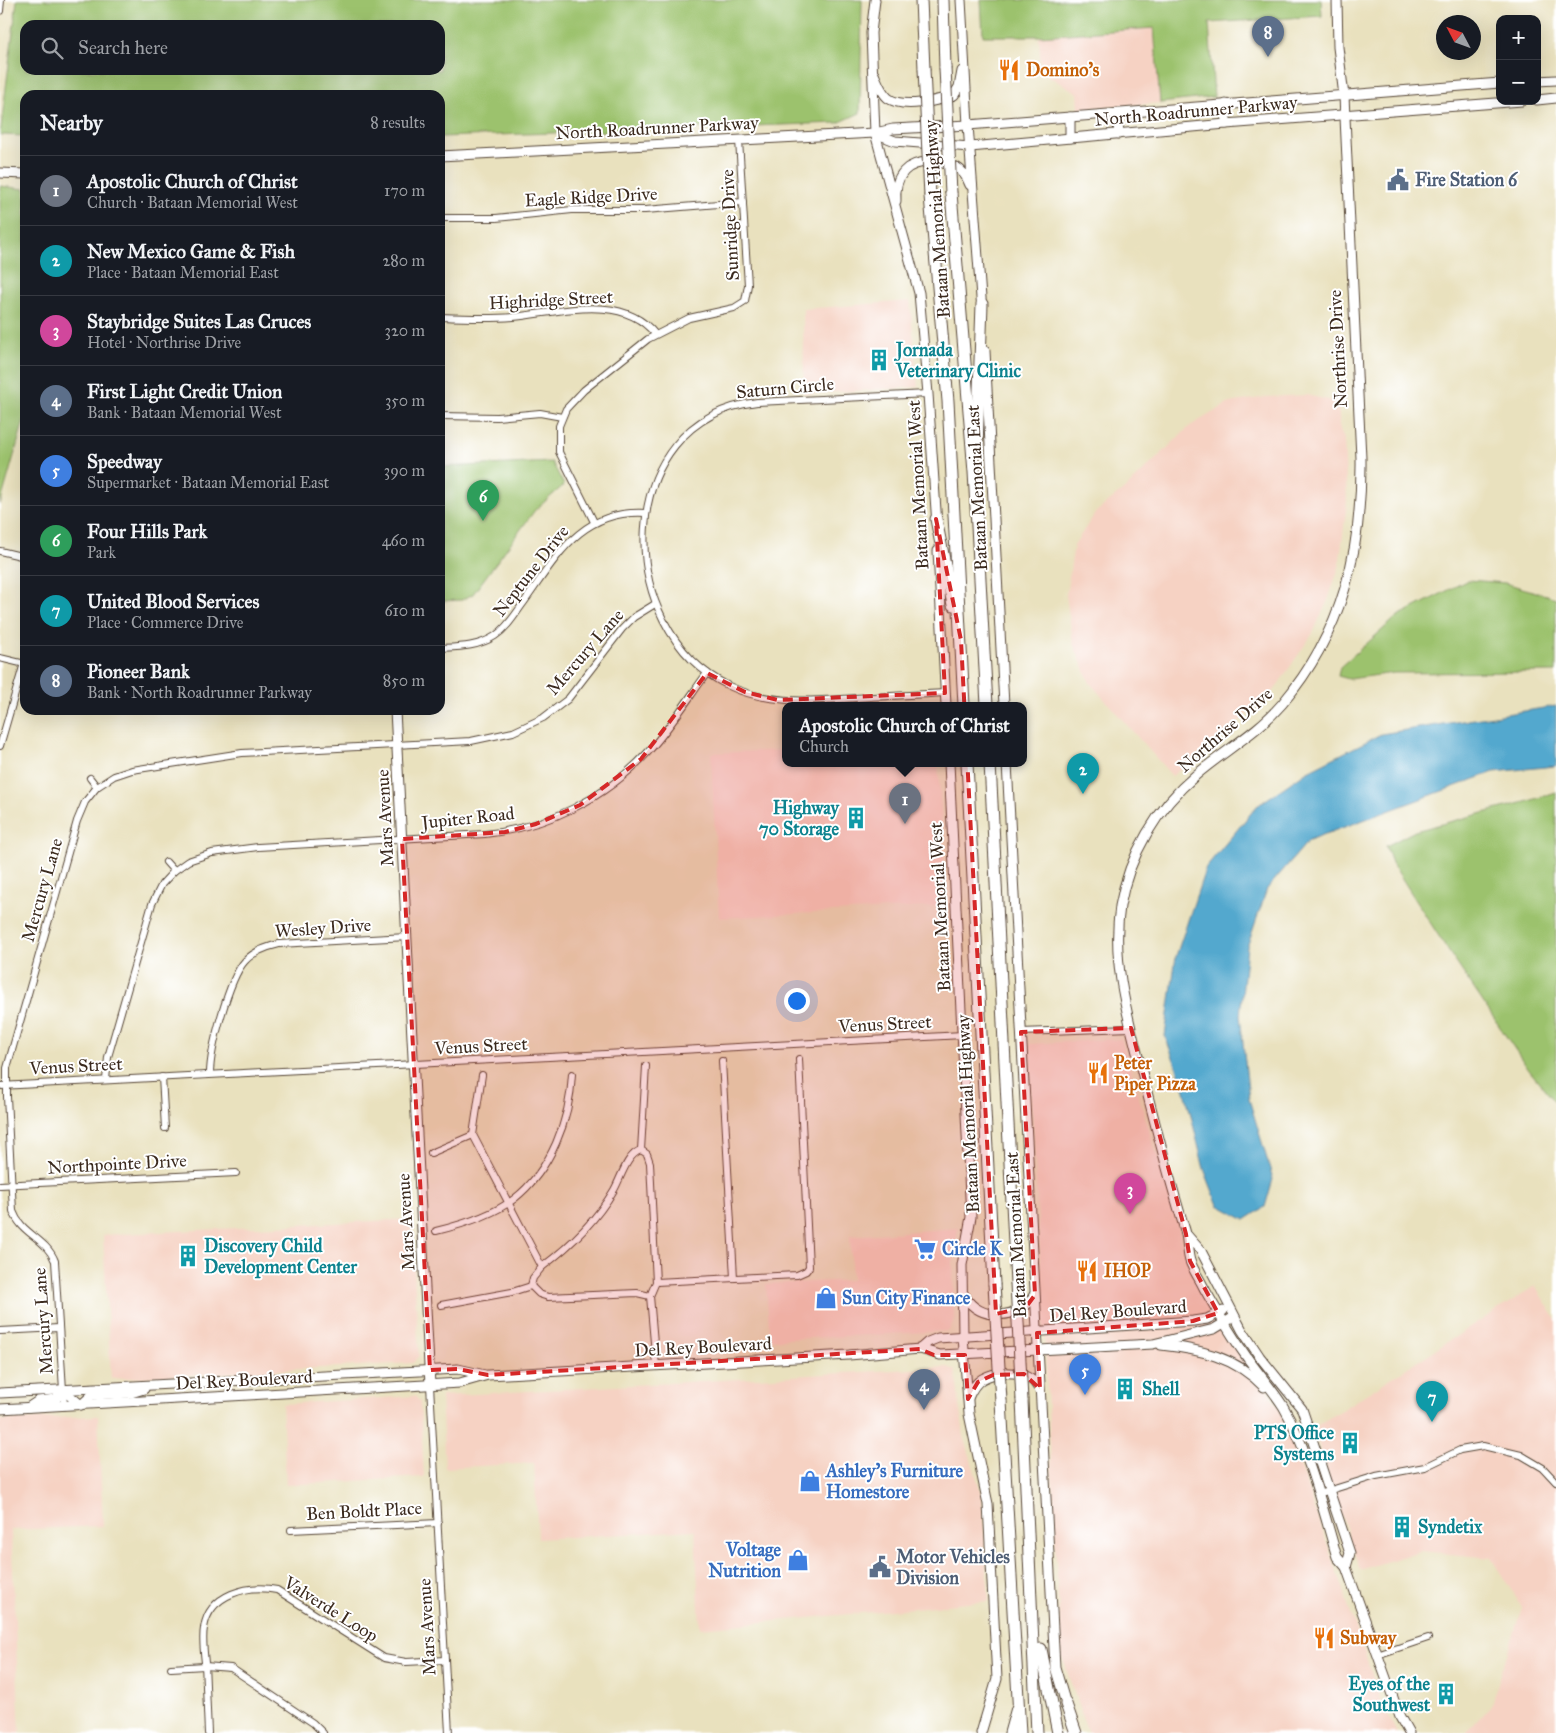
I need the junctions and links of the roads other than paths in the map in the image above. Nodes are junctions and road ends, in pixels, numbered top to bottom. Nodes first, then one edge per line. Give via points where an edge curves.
1 (1, 0) edge
2 (876, 0) edge
3 (922, 0) edge
4 (943, 0) edge
5 (962, 0) edge
6 (1337, 0) edge
7 (0, 11) edge
8 (964, 57) junction
9 (872, 69) junction
10 (1556, 80) edge
11 (1541, 81) edge
12 (1496, 83) edge
13 (1344, 96) junction
14 (1556, 98) edge
15 (1541, 100) edge
16 (1496, 103) edge
17 (1226, 104) junction
18 (1117, 113) junction
19 (1345, 114) junction
20 (1070, 117) junction
21 (1226, 124) junction
22 (968, 125) junction
23 (875, 133) junction
24 (1119, 134) junction
25 (1070, 138) junction
26 (740, 140) junction
27 (970, 147) junction
28 (445, 156) edge
29 (0, 173) edge
30 (20, 174) edge
31 (974, 197) junction
32 (743, 202) junction
33 (897, 215) junction
34 (445, 218) edge
35 (982, 304) junction
36 (445, 317) edge
37 (655, 334) junction
38 (928, 394) junction
39 (445, 416) edge
40 (562, 417) junction
41 (974, 472) junction
42 (646, 513) junction
43 (936, 519) junction
44 (594, 522) junction
45 (0, 551) edge
46 (20, 556) edge
47 (655, 604) junction
48 (961, 640) junction
49 (445, 647) edge
50 (0, 658) edge
51 (20, 663) edge
52 (707, 673) junction
53 (20, 678) edge
54 (945, 693) junction
55 (946, 702) edge
56 (964, 702) edge
57 (987, 702) edge
58 (1004, 702) edge
59 (396, 715) edge
60 (397, 745) junction
61 (0, 746) edge
62 (949, 767) edge
63 (967, 767) edge
64 (990, 767) edge
65 (1007, 767) edge
66 (90, 778) dead end
67 (97, 787) junction
68 (402, 839) junction
69 (166, 862) dead end
70 (174, 871) junction
71 (407, 937) junction
72 (1131, 1028) junction
73 (1021, 1032) junction
74 (963, 1035) junction
75 (799, 1058) dead end
76 (722, 1062) dead end
77 (414, 1064) junction
78 (646, 1066) dead end
79 (210, 1074) junction
80 (572, 1074) dead end
81 (482, 1075) dead end
82 (162, 1077) junction
83 (106, 1080) junction
84 (3, 1085) edge
85 (165, 1128) dead end
86 (473, 1135) junction
87 (641, 1150) junction
88 (432, 1153) dead end
89 (236, 1173) dead end
90 (11, 1185) junction
91 (0, 1186) edge
92 (508, 1203) junction
93 (436, 1231) dead end
94 (1186, 1234) junction
95 (542, 1266) junction
96 (734, 1278) junction
97 (656, 1282) junction
98 (531, 1286) junction
99 (964, 1294) junction
100 (1034, 1295) junction
101 (650, 1296) junction
102 (441, 1305) dead end
103 (1229, 1308) junction
104 (1218, 1313) junction
105 (1234, 1316) junction
106 (1224, 1323) junction
107 (1137, 1327) junction
108 (59, 1328) junction
109 (0, 1331) edge
110 (1037, 1333) junction
111 (963, 1337) junction
112 (1136, 1344) junction
113 (1153, 1344) junction
114 (920, 1349) junction
115 (1038, 1349) junction
116 (965, 1354) junction
117 (656, 1366) junction
118 (430, 1370) junction
119 (488, 1375) junction
120 (213, 1382) junction
121 (189, 1384) junction
122 (430, 1385) junction
123 (148, 1386) junction
124 (1040, 1389) junction
125 (63, 1390) junction
126 (0, 1394) edge
127 (215, 1398) junction
128 (190, 1399) junction
129 (968, 1399) junction
130 (82, 1405) junction
131 (64, 1406) junction
132 (28, 1408) junction
133 (1284, 1408) junction
134 (0, 1409) edge
135 (1556, 1482) edge
136 (1330, 1491) junction
137 (1318, 1494) junction
138 (438, 1523) junction
139 (291, 1530) dead end
140 (1346, 1567) junction
141 (1032, 1589) junction
142 (1428, 1638) dead end
143 (1377, 1655) junction
144 (445, 1660) junction
145 (205, 1666) junction
146 (171, 1668) dead end
147 (1019, 1701) junction
148 (1066, 1704) joint
149 (208, 1733) edge
150 (323, 1733) edge
151 (449, 1733) edge
152 (981, 1733) edge
153 (1010, 1733) edge
154 (1020, 1733) edge
155 (1037, 1733) edge
156 (1058, 1733) edge
157 (1075, 1733) edge
158 (1409, 1733) edge

1 - 7 street
2 - 9 main road, Bataan Memorial West via 871,33
3 - 48 highway, Bataan Memorial Highway, bridge via 930,196 948,401
4 - 41 highway, Bataan Memorial Highway, bridge via 951,192
5 - 8 main road, Bataan Memorial East
6 - 13 main road, Northrise Drive
8 - 9 main road via 959,87 954,95 938,101 900,103 889,99 880,89
8 - 22 main road, Bataan Memorial East
9 - 23 main road, Bataan Memorial West
10 - 11 main road
12 - 13 main road, North Roadrunner Parkway
13 - 17 main road, North Roadrunner Parkway
13 - 19 main road, Northrise Drive
14 - 15 main road
16 - 19 main road, North Roadrunner Parkway
17 - 18 main road, North Roadrunner Parkway
17 - 21 main road
18 - 20 main road, North Roadrunner Parkway
18 - 24 main road
19 - 21 main road, North Roadrunner Parkway
19 - 72 main road, Northrise Drive via 1361,480 1358,537 1351,571 1322,645 1281,705 1181,789 1162,810 1140,846 1126,882 1117,933 1118,964
20 - 22 main road, North Roadrunner Parkway
20 - 25 main road
21 - 24 main road, North Roadrunner Parkway
22 - 23 main road, North Roadrunner Parkway via 893,128
22 - 27 main road, Bataan Memorial East
23 - 26 main road, North Roadrunner Parkway
23 - 27 main road, North Roadrunner Parkway via 895,142
23 - 33 main road, Bataan Memorial West
24 - 25 main road, North Roadrunner Parkway
25 - 27 main road, North Roadrunner Parkway
26 - 28 main road, North Roadrunner Parkway
26 - 32 street, Sunridge Drive
27 - 31 main road, Bataan Memorial East
29 - 30 main road
31 - 33 main road via 968,180 958,167 943,162 916,163 906,168 896,182
31 - 35 main road, Bataan Memorial East
32 - 34 street, Eagle Ridge Drive via 645,210 572,210 496,218
32 - 37 street, Sunridge Drive via 748,289 745,301 734,308 689,318
33 - 38 main road, Bataan Memorial West via 919,293
35 - 41 highway via 979,430
35 - 58 main road, Bataan Memorial East
36 - 37 street, Highridge Street via 490,318 611,310 638,318
37 - 40 street, Sunridge Drive via 578,395
38 - 42 street, Saturn Circle via 757,402 723,410 692,428 669,452 654,481
38 - 43 main road, Bataan Memorial West
39 - 40 street via 497,417 540,413
40 - 44 street, Sunridge Drive via 559,452
41 - 57 highway, Bataan Memorial Highway
42 - 44 street, Neptune Drive via 623,513
42 - 47 street, Saturn Circle via 647,567
43 - 48 highway
43 - 54 main road, Bataan Memorial West
44 - 49 street, Neptune Drive via 565,547 502,631 476,644
45 - 46 street
47 - 52 street, Saturn Circle via 676,642
47 - 60 street, Mercury Lane via 622,629 568,699 534,723 492,738
48 - 56 highway, Bataan Memorial Highway
50 - 51 street
52 - 54 street, Saturn Circle via 745,692 786,701
52 - 68 street, Jupiter Road via 645,755 613,784 580,805 536,824 505,832
53 - 61 street
54 - 55 main road, Bataan Memorial West
59 - 60 main road, Mars Avenue
60 - 67 street, Mercury Lane via 227,755 132,770
60 - 68 main road, Mars Avenue
62 - 74 main road, Bataan Memorial West
63 - 147 highway, Bataan Memorial Highway, bridge
64 - 141 highway, bridge
65 - 73 main road, Bataan Memorial East
66 - 67 street
67 - 84 street, Mercury Lane via 85,802 77,821
68 - 70 street, Jupiter Road via 229,850 196,858
68 - 71 main road, Mars Avenue
69 - 70 street
70 - 83 street, Jupiter Road via 162,884 152,904 108,1057
71 - 77 main road, Mars Avenue
71 - 79 street, Wesley Drive via 279,944 250,956 232,982 211,1056
72 - 73 street
72 - 94 main road, Northrise Drive
73 - 100 main road, Bataan Memorial East
74 - 77 street, Venus Street
74 - 99 main road, Bataan Memorial West via 971,1217 962,1265
75 - 96 street via 809,1267 797,1275
76 - 96 street
77 - 79 street, Venus Street
77 - 118 main road, Mars Avenue
78 - 87 street
79 - 82 street, Venus Street
80 - 92 street via 567,1116 550,1155 527,1187
81 - 86 street
82 - 83 street, Venus Street
82 - 85 street
83 - 84 street, Venus Street
84 - 90 street, Mercury Lane
86 - 88 street
86 - 92 street
87 - 95 street via 632,1155 591,1222
87 - 97 street via 647,1154 650,1163
89 - 90 street, Northpointe Drive
90 - 91 street, Northpointe Drive
90 - 108 street, Mercury Lane via 15,1217 22,1227 46,1245 55,1261
92 - 93 street
92 - 95 street
94 - 103 main road, Northrise Drive via 1201,1250
94 - 104 main road, Northrise Drive via 1190,1261
95 - 98 street
96 - 97 street
97 - 101 street
98 - 101 street via 538,1294 548,1297 637,1293
98 - 102 street
99 - 100 main road via 975,1310 989,1315 1026,1307
99 - 111 main road, Bataan Memorial West
100 - 110 main road, Bataan Memorial East
101 - 117 street
103 - 104 main road, Del Rey Boulevard
103 - 105 main road, Northrise Drive
104 - 106 main road, Northrise Drive
104 - 107 main road, Del Rey Boulevard via 1193,1321
105 - 106 main road, Del Rey Boulevard
105 - 136 main road, Northrise Drive via 1260,1357 1302,1409
106 - 113 main road, Del Rey Boulevard via 1190,1336
106 - 133 main road, Northrise Drive
107 - 110 main road, Del Rey Boulevard
107 - 112 main road
108 - 109 street
108 - 125 street, Mercury Lane
110 - 111 main road, Del Rey Boulevard
110 - 115 main road, Bataan Memorial East
111 - 114 main road, Del Rey Boulevard via 933,1340
111 - 116 main road, Bataan Memorial West
112 - 113 main road, Del Rey Boulevard
112 - 115 main road, Del Rey Boulevard
113 - 133 main road via 1196,1349 1220,1357 1259,1382
114 - 116 main road, Del Rey Boulevard via 934,1355
114 - 117 main road, Del Rey Boulevard
115 - 116 main road, Del Rey Boulevard
115 - 124 main road, Bataan Memorial East
116 - 129 main road, Bataan Memorial West
117 - 119 main road, Del Rey Boulevard
118 - 119 main road, Del Rey Boulevard via 458,1369
118 - 120 main road, Del Rey Boulevard
118 - 122 main road, Mars Avenue
119 - 122 main road, Del Rey Boulevard via 460,1383
120 - 121 main road, Del Rey Boulevard
120 - 127 main road
121 - 123 main road, Del Rey Boulevard
121 - 128 main road
122 - 127 main road, Del Rey Boulevard
122 - 138 street, Mars Avenue
123 - 125 main road, Del Rey Boulevard
123 - 130 main road via 134,1393 92,1395
124 - 129 main road via 1033,1379 1024,1374 993,1375 978,1382
124 - 148 main road, Bataan Memorial East via 1055,1667
125 - 126 main road, Del Rey Boulevard
125 - 130 main road
125 - 131 street, Mercury Lane
125 - 132 main road via 56,1399 38,1401
127 - 128 main road, Del Rey Boulevard
128 - 130 main road, Del Rey Boulevard
129 - 152 main road, Bataan Memorial West via 971,1429 988,1504 997,1678
130 - 131 main road, Del Rey Boulevard
131 - 132 main road, Del Rey Boulevard
132 - 134 main road, Del Rey Boulevard
133 - 137 main road
135 - 136 street via 1543,1468 1521,1455 1483,1446 1460,1450 1425,1466 1376,1476
136 - 137 street
136 - 140 main road, Northrise Drive via 1350,1553
137 - 140 main road via 1338,1557
138 - 139 street, Ben Boldt Place
138 - 144 street, Mars Avenue
140 - 143 main road
141 - 155 highway
141 - 156 highway via 1037,1600 1042,1658
142 - 143 street
143 - 158 main road
144 - 145 street, Valverde Loop via 406,1662 384,1658 282,1592 258,1588 228,1594 213,1608 204,1628
144 - 151 street, Mars Avenue
145 - 146 street
145 - 149 street, Valverde Loop
145 - 150 street via 235,1670 313,1722
147 - 153 highway
147 - 154 highway, Bataan Memorial Highway
148 - 157 highway

